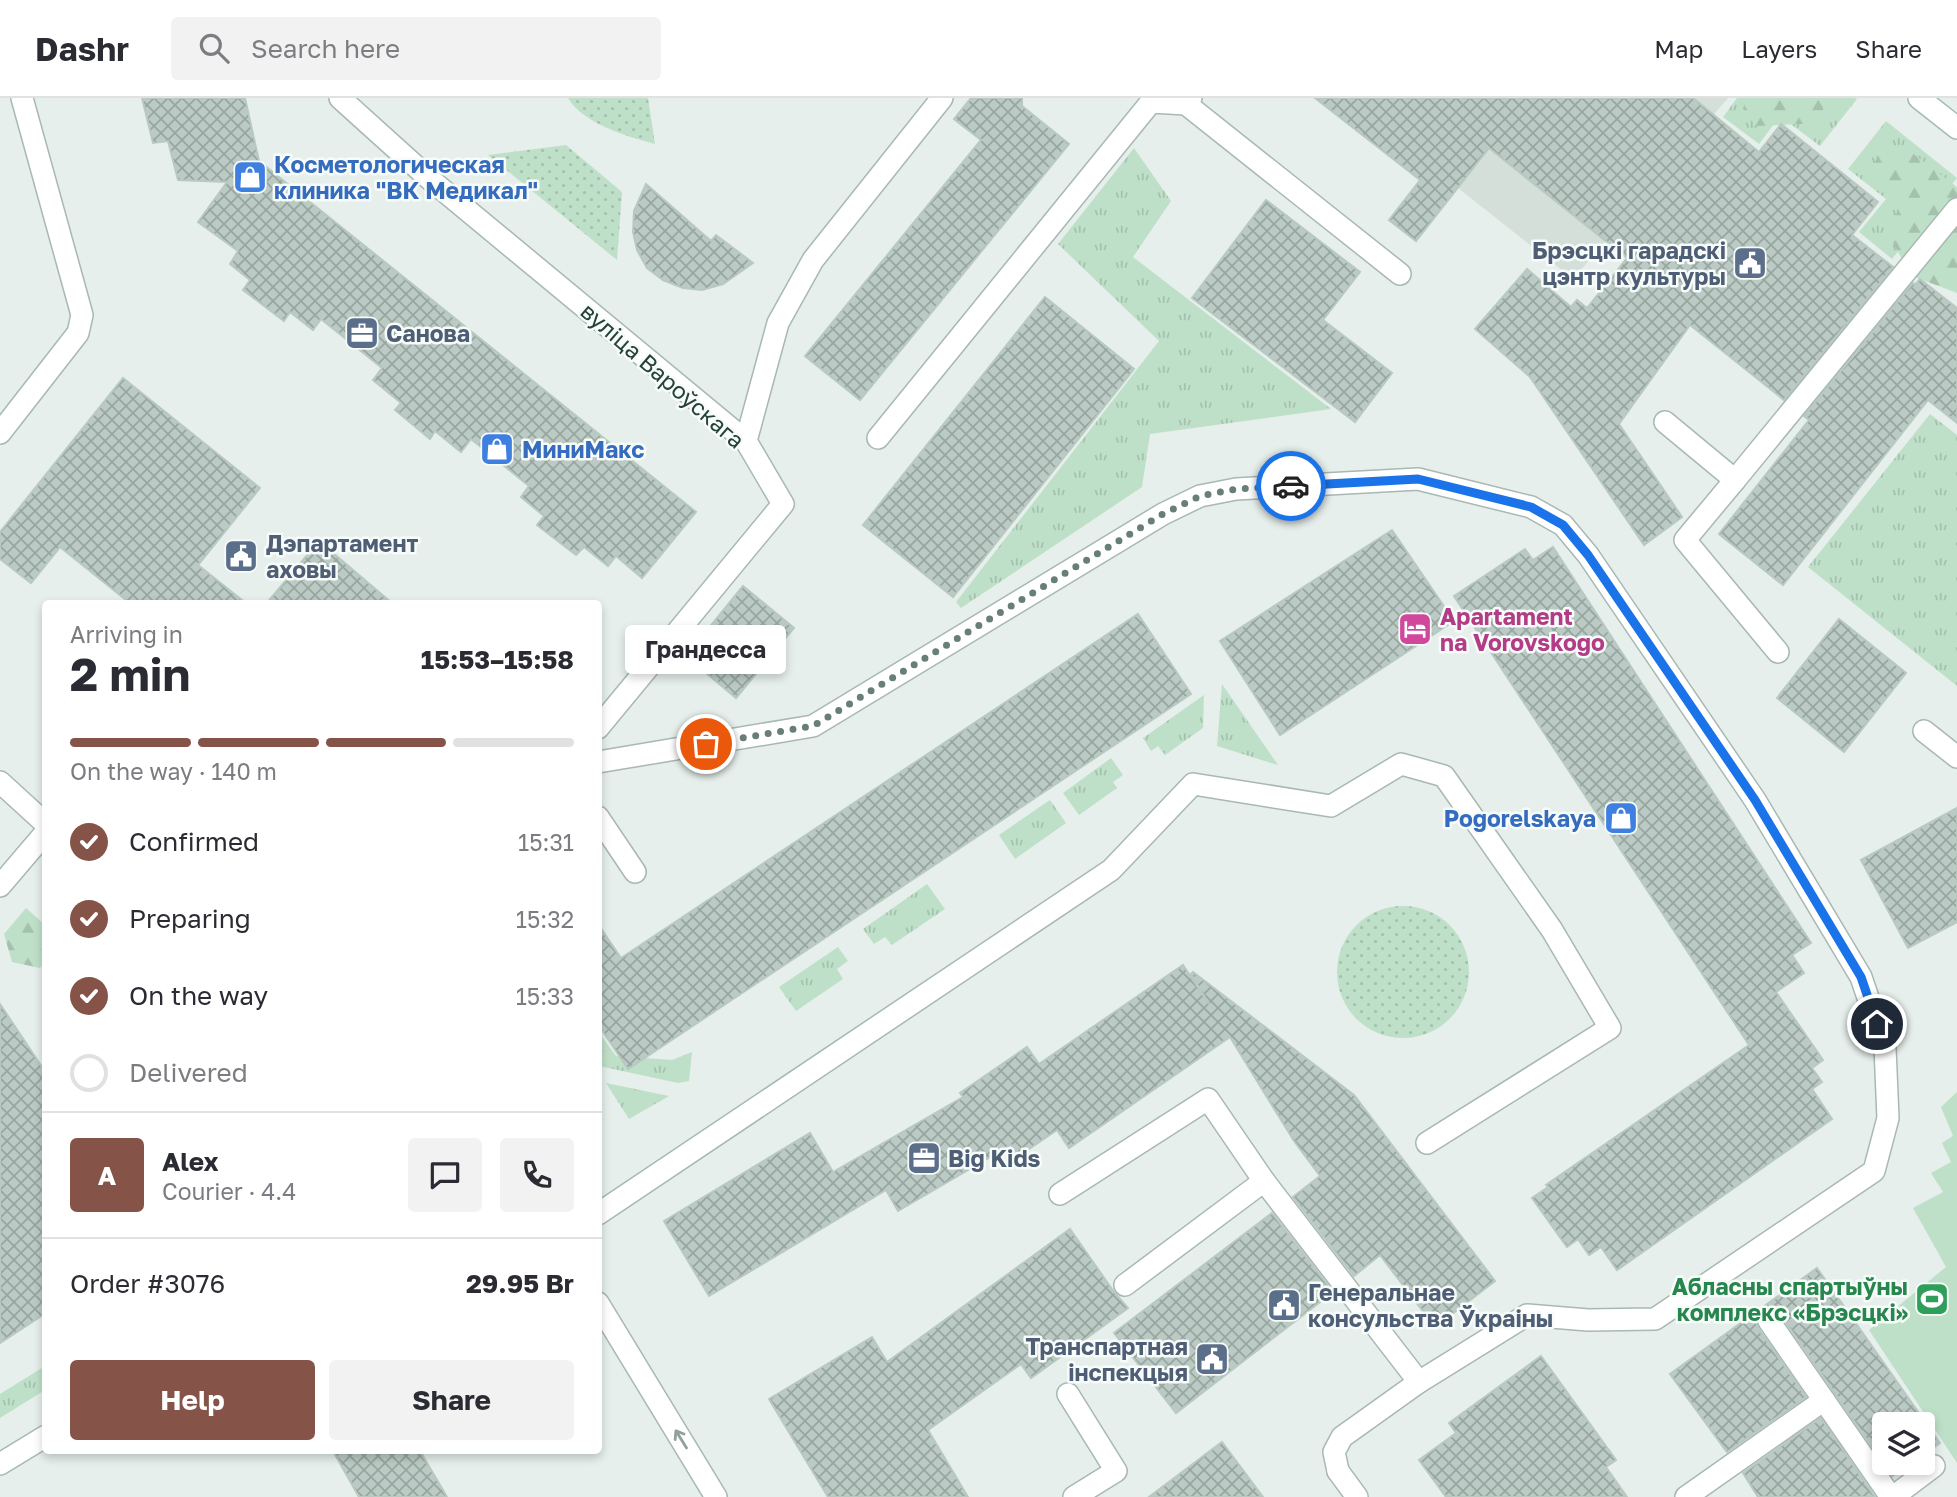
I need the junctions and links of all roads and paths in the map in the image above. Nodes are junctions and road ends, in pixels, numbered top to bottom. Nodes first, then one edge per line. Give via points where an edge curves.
1 (22, 98) edge
2 (340, 98) edge
3 (942, 98) edge
4 (1919, 98) edge
5 (1188, 101) edge
6 (1957, 128) edge
7 (1957, 209) edge
8 (1399, 274) dead end
9 (1665, 422) dead end
10 (0, 433) edge
11 (878, 438) dead end
12 (746, 441) junction
13 (1735, 480) junction
14 (1778, 652) dead end
15 (602, 723) edge
16 (1924, 731) dead end
17 (1957, 757) edge
18 (602, 761) edge
19 (0, 782) edge
20 (42, 820) edge
21 (602, 823) edge
22 (42, 837) edge
23 (635, 872) dead end
24 (0, 886) edge
25 (1427, 1143) dead end
26 (1264, 1181) junction
27 (1060, 1194) dead end
28 (602, 1211) edge
29 (1125, 1284) dead end
30 (602, 1310) edge
31 (1769, 1321) dead end
32 (1419, 1382) junction
33 (1068, 1394) dead end
34 (1824, 1400) junction
35 (42, 1438) edge
36 (0, 1464) edge
37 (1922, 1475) edge
38 (716, 1497) edge
39 (1074, 1497) edge
40 (1357, 1497) edge
41 (1686, 1497) edge
42 (1892, 1497) edge

1 - 10 street via 82,315 78,333
2 - 12 street, вуліца Вароўскага via 432,181
3 - 12 street via 813,260 778,323
4 - 6 street
5 - 8 street
5 - 11 street via 1152,102
7 - 13 street
9 - 13 street
12 - 15 street, вуліца Вароўскага via 783,504
13 - 14 street via 1685,540
16 - 17 street
18 - 32 street via 813,726 1200,496 1236,489 1418,479 1531,507 1563,525 1755,800 1861,977 1885,1048 1888,1118 1874,1171 1655,1319 1527,1315
19 - 20 street
21 - 23 street
22 - 24 street
25 - 28 street via 1610,1028 1552,930 1444,776 1401,764 1331,806 1193,784 1111,870
26 - 27 street via 1208,1099
26 - 29 street
26 - 32 street
38 -> 30 street
31 - 34 street
32 - 40 street via 1342,1437 1334,1452 1338,1471
33 - 39 street via 1116,1471
34 - 41 street
34 - 42 street
35 - 36 street
37 - 42 street

